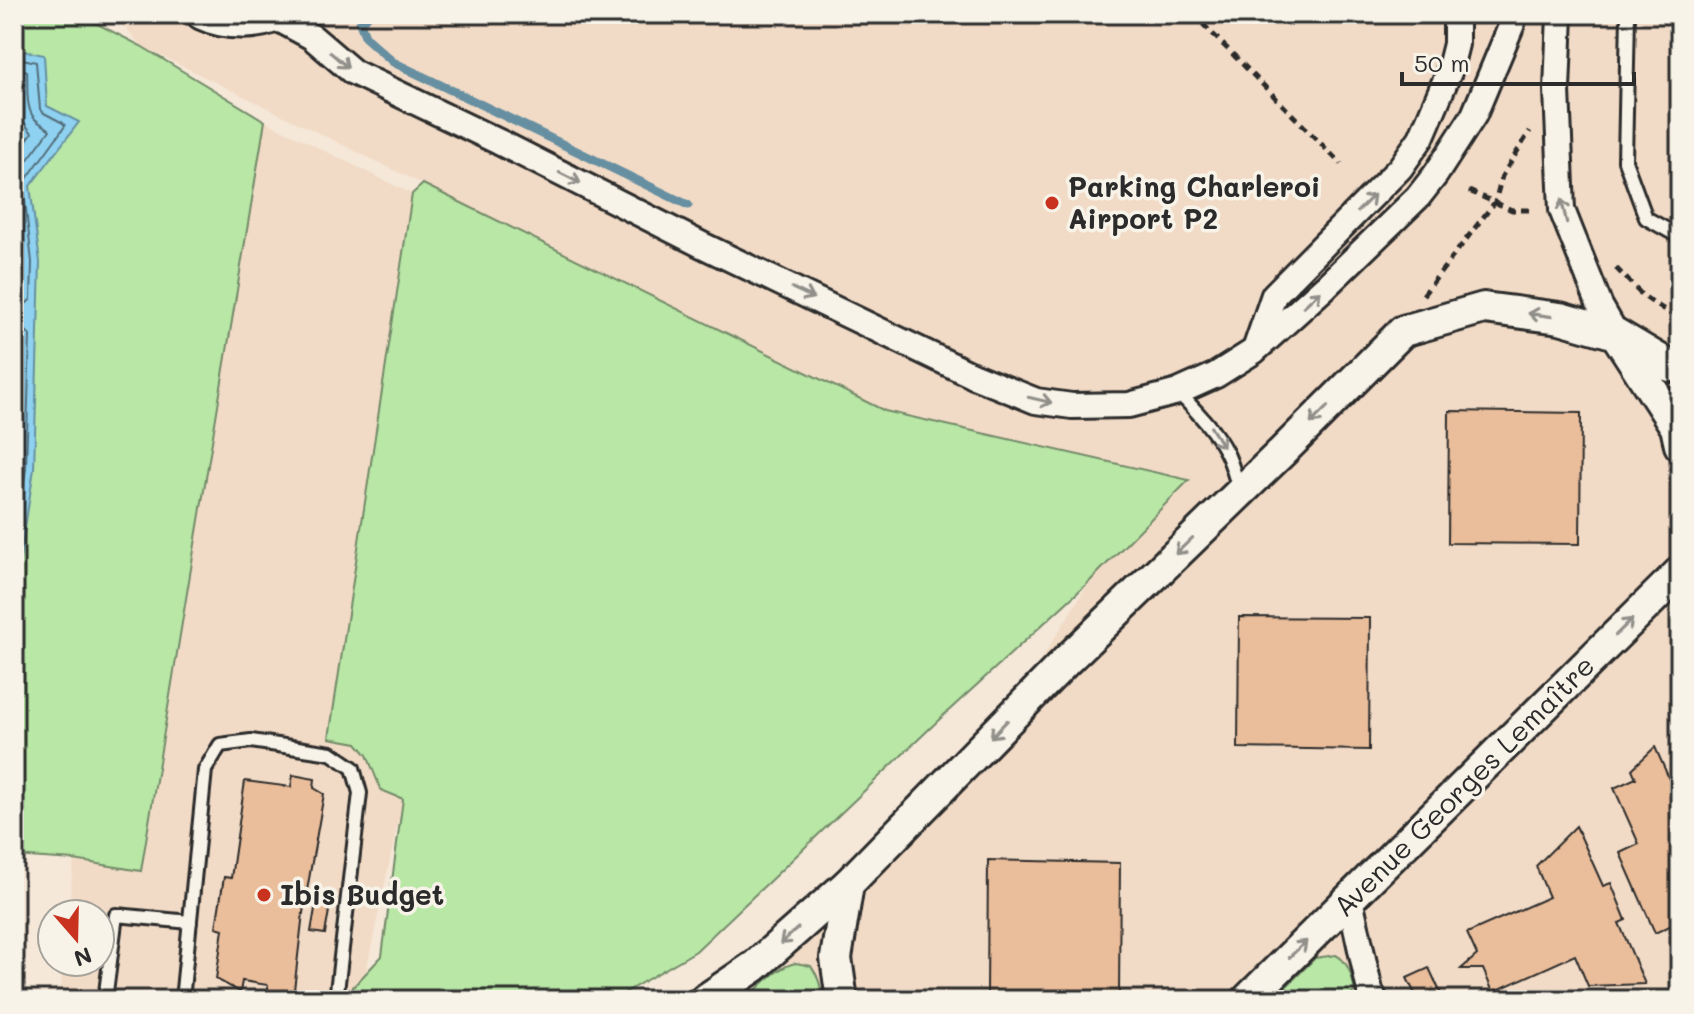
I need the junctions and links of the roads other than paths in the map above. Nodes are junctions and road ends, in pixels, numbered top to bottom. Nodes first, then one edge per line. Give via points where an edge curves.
1 (202, 14) edge
2 (1456, 14) edge
3 (1513, 14) edge
4 (1560, 14) edge
5 (1628, 14) edge
6 (278, 16) edge
7 (1400, 168) junction
8 (1436, 174) junction
9 (1680, 237) edge
10 (1616, 334) junction
11 (1254, 351) junction
12 (1680, 365) edge
13 (1178, 392) junction
14 (1680, 445) edge
15 (1240, 492) junction
16 (1680, 569) edge
17 (848, 884) junction
18 (1350, 899) junction
19 (190, 922) junction
20 (105, 1000) edge
21 (182, 1000) edge
22 (336, 1000) edge
23 (705, 1000) edge
24 (842, 1000) edge
25 (1247, 1000) edge
26 (1375, 1000) edge

1 - 6 street via 230,22
2 - 7 street via 1449,72 1421,138
3 - 8 street via 1474,115
10 -> 4 street via 1562,210
5 - 9 lane via 1625,161 1646,218
6 -> 13 street via 353,72 974,376 1036,401 1072,406 1129,405
7 - 8 street
11 -> 7 street via 1274,295
11 -> 8 street via 1408,207
10 - 12 street via 1670,366
10 - 14 street via 1676,427
10 -> 15 street via 1560,318 1484,308 1403,331
11 - 13 street
13 -> 15 lane via 1206,420 1227,454
15 -> 17 street
18 -> 16 street, Avenue Georges Lemaître
17 -> 23 street via 755,966
17 - 24 street via 836,958
25 -> 18 street, Avenue Georges Lemaître
18 - 26 street
19 - 20 lane via 116,915
19 - 21 lane
19 - 22 lane via 205,770 220,745 251,741 331,753 353,768 360,793

